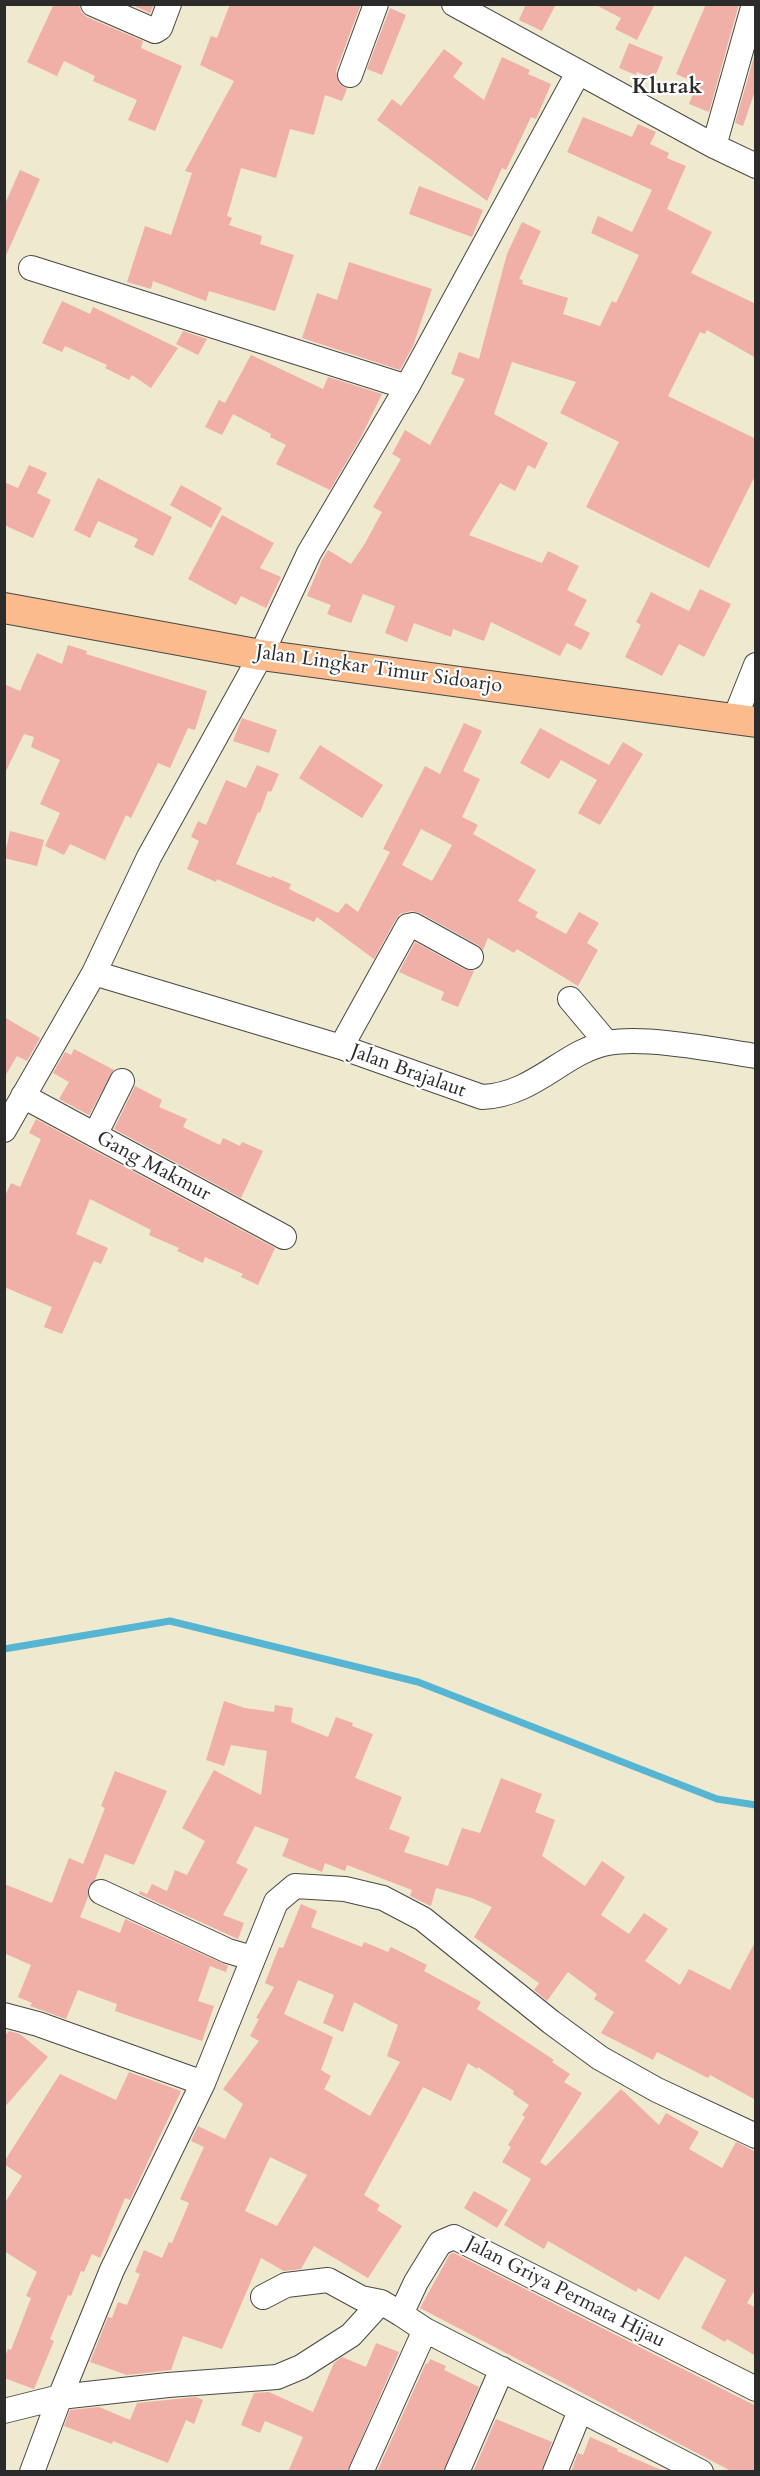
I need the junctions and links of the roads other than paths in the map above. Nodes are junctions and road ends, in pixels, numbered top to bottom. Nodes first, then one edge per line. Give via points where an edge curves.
1 (93, 4) edge
2 (169, 4) edge
3 (376, 4) edge
4 (454, 4) edge
5 (754, 4) edge
6 (578, 73) junction
7 (350, 75) dead end
8 (714, 146) junction
9 (756, 166) edge
10 (31, 268) dead end
11 (407, 387) junction
12 (4, 608) edge
13 (261, 655) junction
14 (754, 670) edge
15 (745, 721) edge
16 (471, 957) dead end
17 (89, 982) junction
18 (570, 999) dead end
19 (608, 1043) junction
20 (341, 1047) junction
21 (756, 1056) edge
22 (122, 1081) dead end
23 (23, 1096) junction
24 (4, 1130) edge
25 (95, 1135) junction
26 (284, 1237) dead end
27 (101, 1892) dead end
28 (252, 1958) junction
29 (4, 2015) edge
30 (203, 2083) junction
31 (756, 2136) edge
32 (263, 2297) dead end
33 (374, 2302) junction
34 (425, 2330) junction
35 (502, 2369) junction
36 (756, 2389) edge
37 (60, 2397) junction
38 (4, 2411) edge
39 (580, 2411) junction
40 (694, 2470) edge
41 (32, 2472) edge
42 (361, 2472) edge
43 (458, 2472) edge
44 (555, 2472) edge

1 - 2 street via 155,31 160,28
3 - 7 street
4 - 6 street
5 - 8 street
6 - 8 street
6 - 11 street
8 - 9 street
10 - 11 street
11 - 13 street via 309,553
12 - 13 main road, Jalan Lingkar Timur Sidoarjo
13 - 15 main road, Jalan Lingkar Timur Sidoarjo
13 - 17 street via 149,857
14 - 15 street
16 - 20 street via 408,926
17 - 20 street, Jalan Brajalaut
17 - 23 street
18 - 19 street
19 - 20 street, Jalan Brajalaut via 526,1085 505,1094 482,1097
19 - 21 street, Jalan Brajalaut via 643,1041
22 - 25 street
23 - 24 street
23 - 25 street, Gang Makmur
25 - 26 street, Gang Makmur
27 - 28 street via 228,1952
28 - 30 street
28 - 31 street via 276,1902 295,1886 345,1889 383,1898 423,1919 600,2058 657,2090
29 - 30 street
30 - 37 street via 112,2270
32 - 33 street via 286,2285 328,2280
33 - 34 street
33 - 36 street, Jalan Griya Permata Hijau via 416,2282 440,2243 454,2237
33 - 37 street, Jalan Griya Permata Hijau via 351,2335 301,2367 277,2377
34 - 35 street
34 - 42 street
35 - 39 street
35 - 43 street
37 - 38 street, Jalan Griya Permata Hijau
37 - 41 street
39 - 40 street
39 - 44 street

